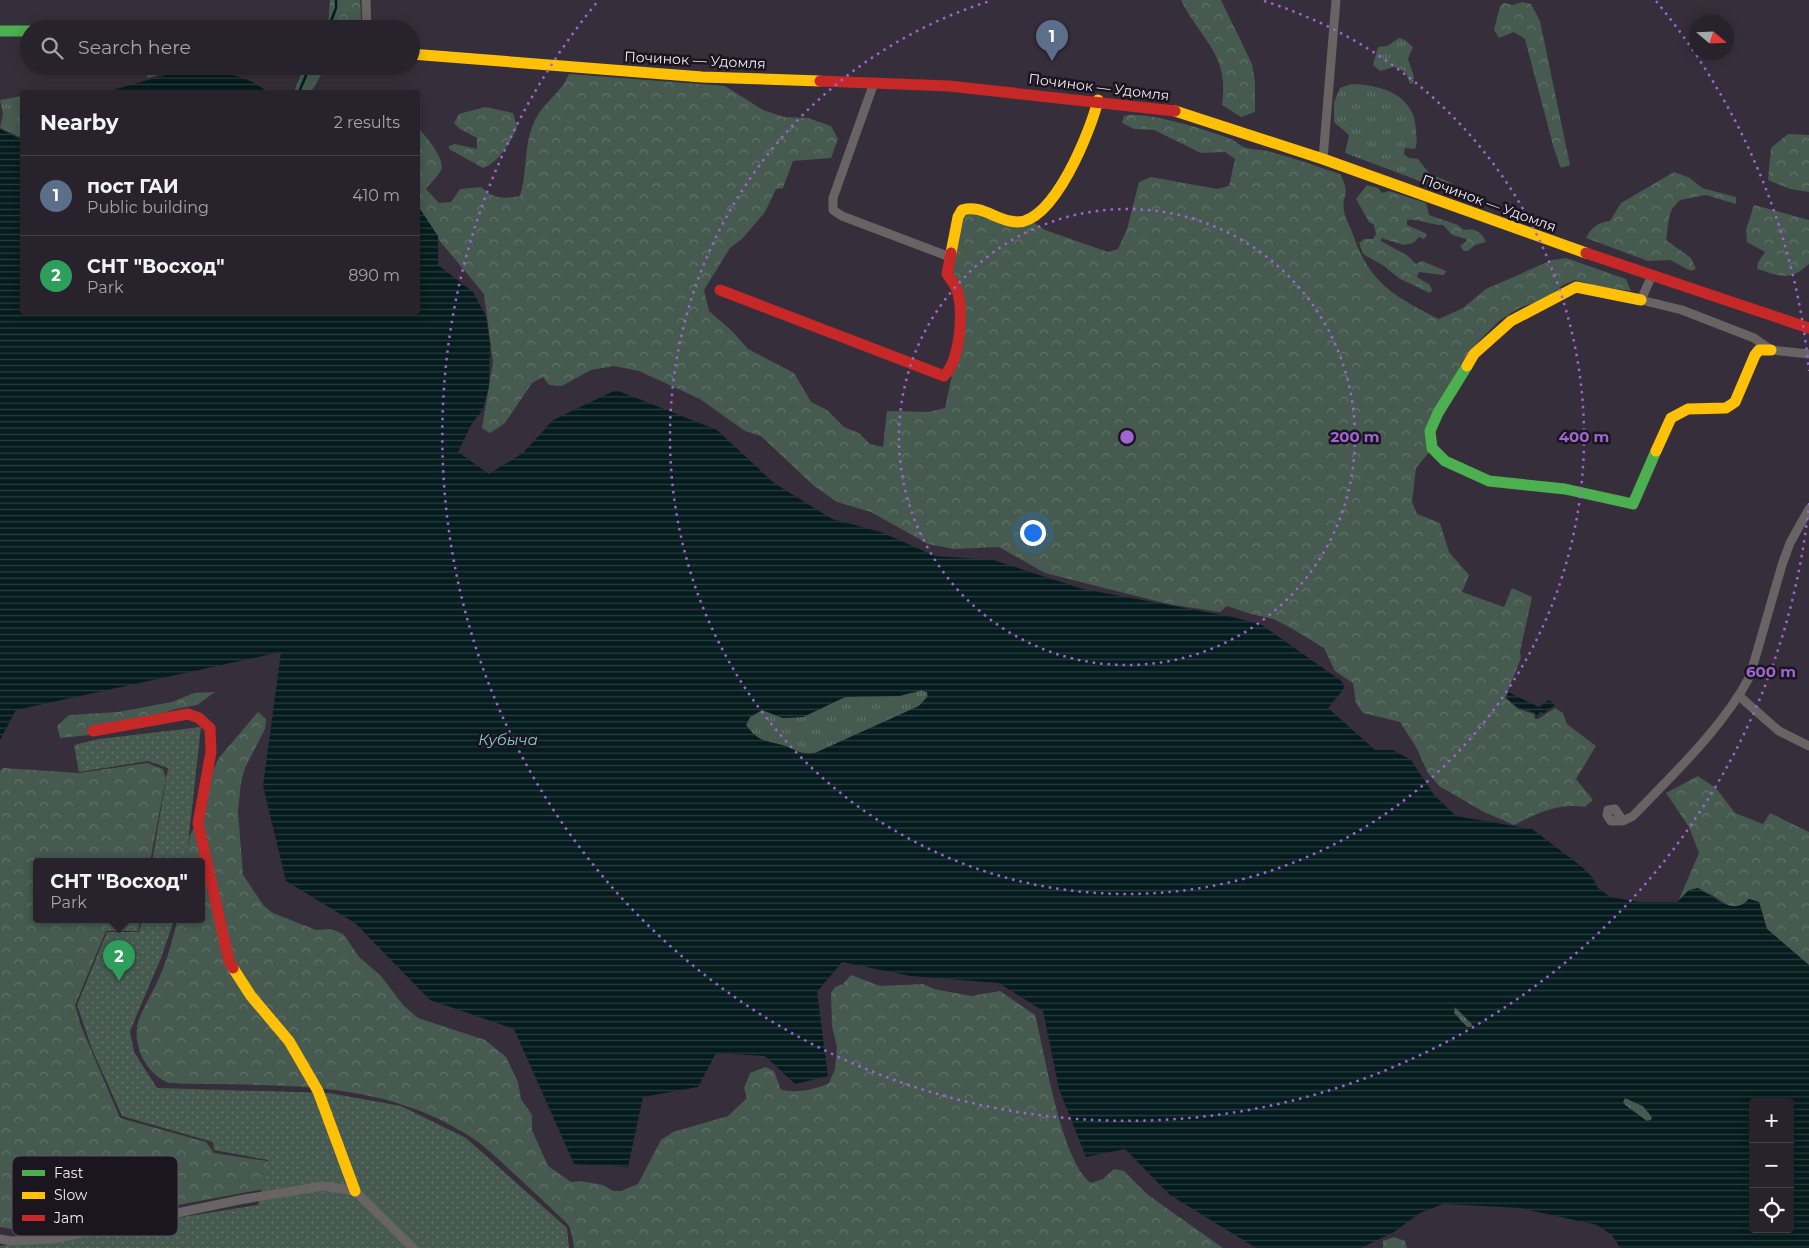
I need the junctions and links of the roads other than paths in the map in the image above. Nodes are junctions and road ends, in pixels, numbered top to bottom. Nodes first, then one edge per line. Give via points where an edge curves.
1 (366, 0) edge
2 (1336, 0) edge
3 (367, 20) edge
4 (20, 30) edge
5 (0, 31) edge
6 (420, 55) edge
7 (874, 83) junction
8 (1098, 100) junction
9 (1323, 159) junction
10 (950, 257) junction
11 (1652, 275) junction
12 (720, 290) dead end
13 (1641, 300) junction
14 (1809, 328) edge
15 (1771, 350) junction
16 (1809, 354) edge
17 (1809, 509) edge
18 (1739, 696) junction
19 (93, 731) dead end
20 (1809, 746) edge
21 (1623, 821) dead end
22 (355, 1191) junction
23 (178, 1213) edge
24 (72, 1236) edge
25 (0, 1239) edge
26 (414, 1248) edge

1 - 3 street
2 - 9 street
4 - 5 street
6 - 7 street, Починок — Удомля via 702,77
7 - 8 street, Починок — Удомля via 949,86
7 - 10 street via 833,198 833,210
8 - 9 street, Починок — Удомля via 1171,110
8 - 10 street via 1087,139 1040,212 1027,221 1017,222 974,208 962,210
9 - 11 street, Починок — Удомля
10 - 12 street via 947,274 957,288 961,312 956,353 950,371 944,376
11 - 13 street
11 - 14 street, Починок — Удомля
13 - 15 street via 1682,310 1754,338
13 - 15 street via 1576,287 1511,321 1474,354 1459,375 1430,431 1432,448 1450,464 1490,481 1565,489 1633,504 1671,418 1688,408 1731,406 1755,355 1759,350
15 - 16 street
17 - 18 street via 1790,543 1750,676
18 - 20 street via 1779,731
18 - 21 street via 1692,754 1633,816
19 - 22 street via 188,714 199,718 210,728 212,746 198,823 228,961 251,996 289,1041 318,1091
22 - 23 street via 323,1186
22 - 26 street
24 - 25 street via 53,1240

